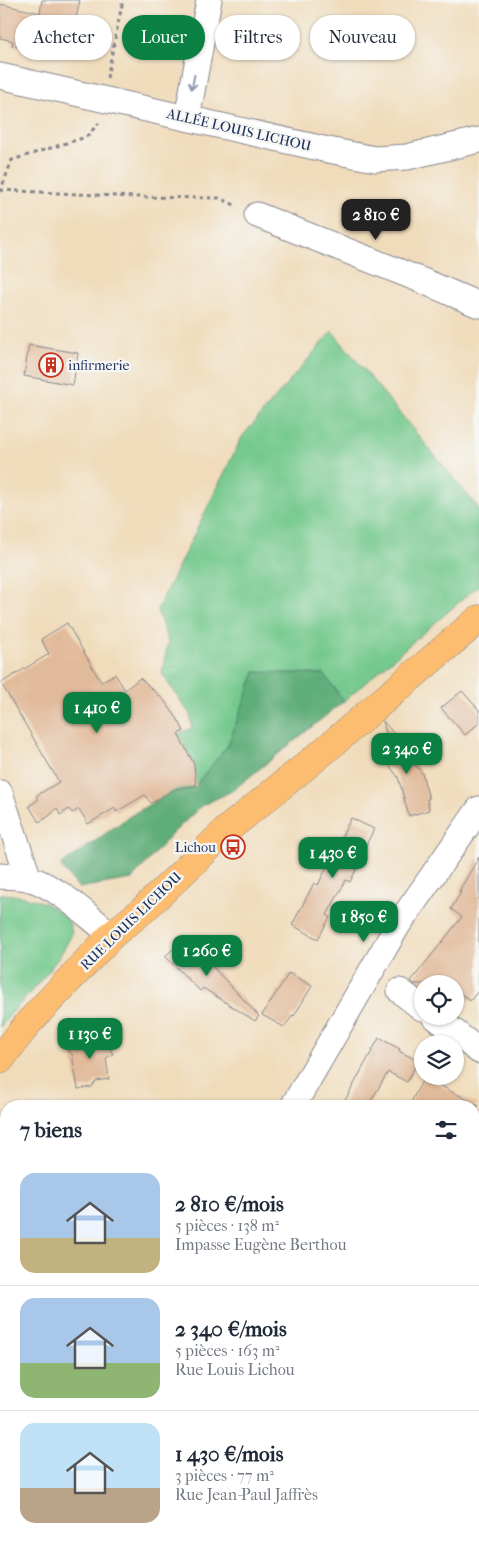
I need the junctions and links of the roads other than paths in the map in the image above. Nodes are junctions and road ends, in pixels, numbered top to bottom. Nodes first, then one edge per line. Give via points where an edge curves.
1 (209, 0) edge
2 (0, 76) edge
3 (187, 118) junction
4 (479, 140) edge
5 (257, 215) road end
6 (479, 305) edge
7 (479, 619) edge
8 (0, 793) edge
9 (479, 808) edge
10 (0, 876) edge
11 (29, 879) junction
12 (112, 935) junction
13 (400, 991) dead end
14 (414, 1002) edge
15 (446, 1025) edge
16 (479, 1051) edge
17 (0, 1060) edge
18 (296, 1100) edge

1 -> 3 street
2 - 3 street, ALLÉE LOUIS LICHOU
3 - 4 street, ALLÉE LOUIS LICHOU via 375,158 407,157
5 - 6 street
7 - 12 main road, RUE LOUIS LICHOU via 229,828
8 - 11 street
9 - 18 street via 398,925
10 - 11 street
11 - 12 street via 60,893
12 - 17 main road, RUE LOUIS LICHOU via 29,1022
13 - 14 street
15 - 16 street

